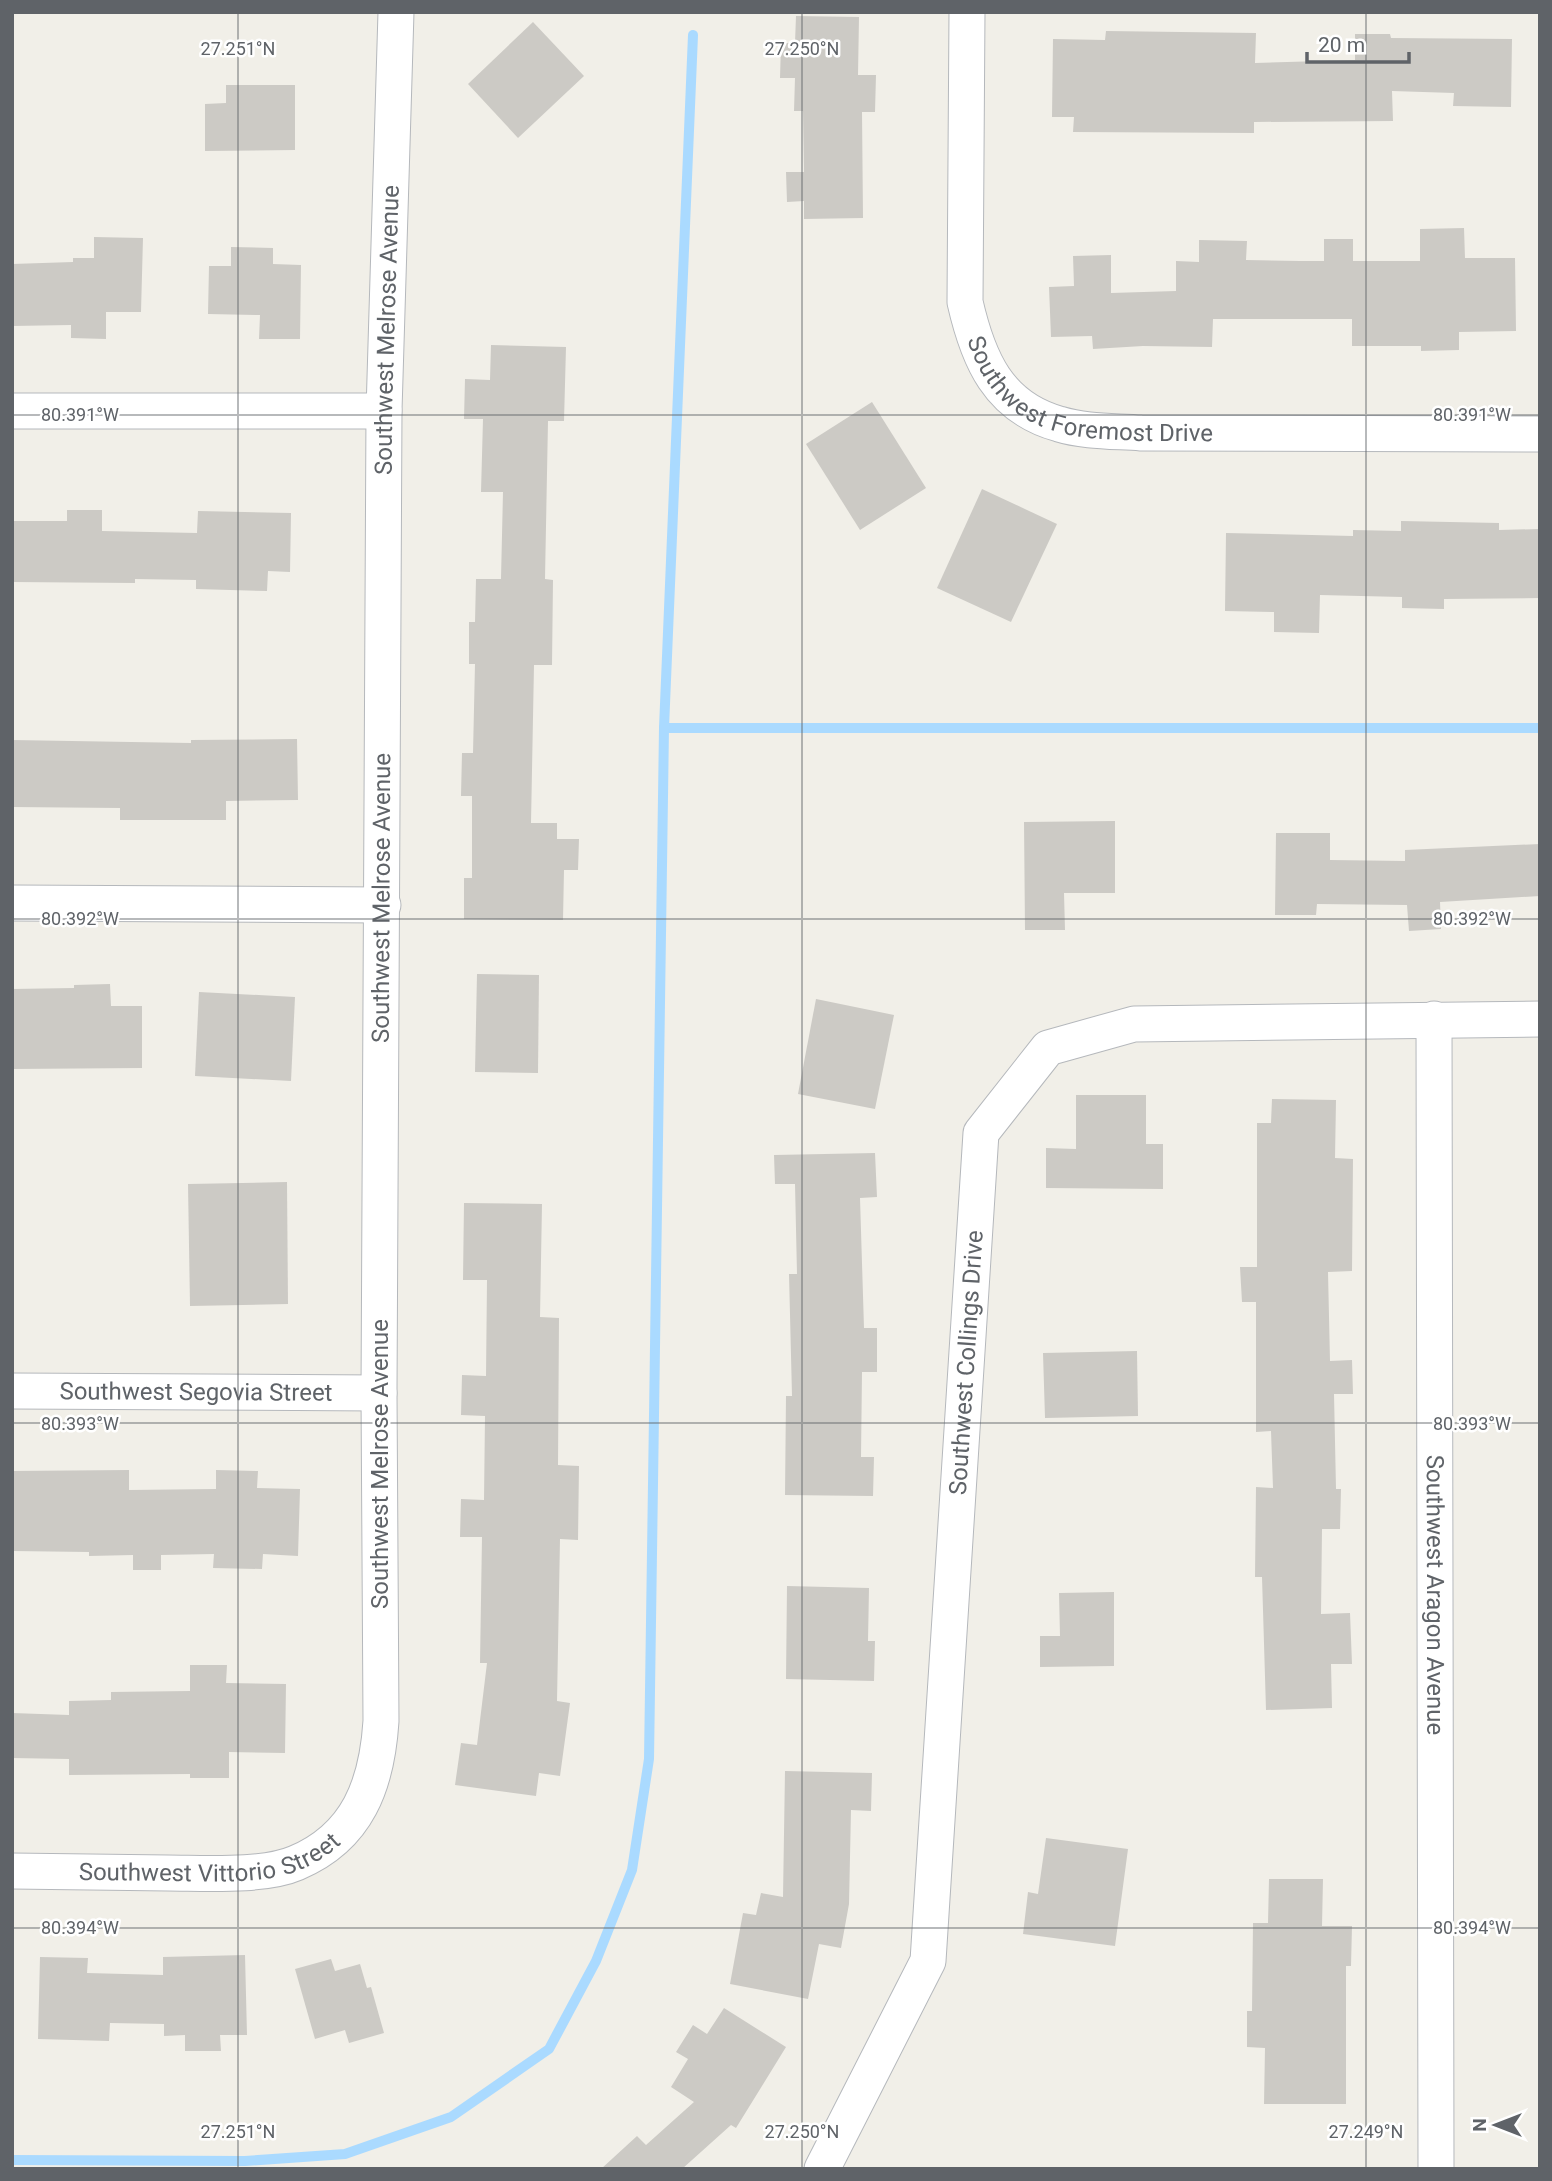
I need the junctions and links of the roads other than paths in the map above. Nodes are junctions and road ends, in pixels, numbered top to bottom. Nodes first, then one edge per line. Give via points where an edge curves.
1 (396, 12) edge
2 (968, 12) edge
3 (12, 411) edge
4 (384, 411) junction
5 (1540, 434) edge
6 (12, 903) edge
7 (383, 905) junction
8 (1434, 1019) junction
9 (1540, 1020) edge
10 (12, 1391) edge
11 (379, 1393) junction
12 (372, 1782) joint
13 (12, 1871) edge
14 (822, 2169) edge
15 (1436, 2169) edge

1 - 4 street, Southwest Melrose Avenue
2 - 5 street, Southwest Foremost Drive via 965,302 986,368 1008,397 1058,424 1093,430
3 - 4 street
4 - 7 street, Southwest Melrose Avenue
6 - 7 street
7 - 11 street, Southwest Melrose Avenue
8 - 9 street, Southwest Collings Drive
8 - 14 street, Southwest Collings Drive via 1134,1024 1048,1048 981,1133 928,1961
8 - 15 street, Southwest Aragon Avenue
10 - 11 street, Southwest Segovia Street
11 - 12 street, Southwest Melrose Avenue via 381,1721
12 - 13 street, Southwest Vittorio Street via 347,1827 295,1864 223,1873

